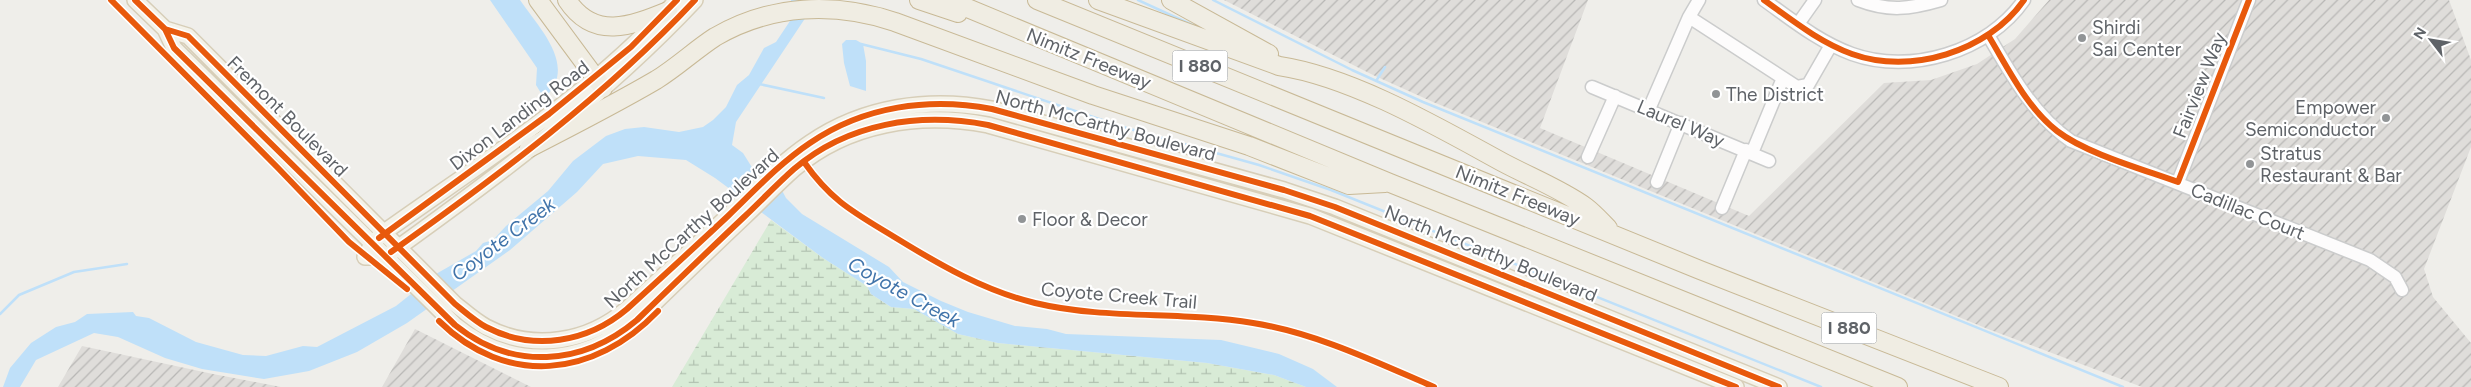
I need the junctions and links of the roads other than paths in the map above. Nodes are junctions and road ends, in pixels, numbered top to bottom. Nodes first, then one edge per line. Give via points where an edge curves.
1 (135, 0) edge
2 (538, 0) edge
3 (567, 0) edge
4 (695, 0) edge
5 (919, 0) edge
6 (948, 0) edge
7 (1037, 0) edge
8 (1098, 0) edge
9 (1171, 0) edge
10 (1699, 0) edge
11 (1764, 0) edge
12 (1815, 0) edge
13 (1859, 0) edge
14 (1941, 0) edge
15 (2024, 0) edge
16 (2249, 0) edge
17 (672, 5) edge
18 (1689, 17) junction
19 (1798, 24) junction
20 (165, 29) junction
21 (1988, 35) junction
22 (1832, 45) junction
23 (1081, 54) junction
24 (1296, 69) junction
25 (1784, 78) junction
26 (598, 83) junction
27 (1592, 87) dead end
28 (1615, 96) junction
29 (1649, 109) junction
30 (1681, 123) junction
31 (529, 148) junction
32 (1749, 152) junction
33 (1588, 157) dead end
34 (1179, 160) junction
35 (1769, 161) dead end
36 (788, 167) junction
37 (1175, 176) junction
38 (1657, 182) dead end
39 (2178, 182) junction
40 (1390, 183) junction
41 (1722, 208) dead end
42 (384, 233) junction
43 (1616, 235) junction
44 (372, 244) junction
45 (398, 248) junction
46 (385, 257) junction
47 (1508, 276) junction
48 (2402, 290) dead end
49 (1502, 292) junction
50 (620, 324) junction
51 (1734, 368) junction
52 (1732, 385) edge
53 (1779, 387) edge
54 (1898, 387) edge
55 (1999, 387) edge

1 - 20 main road, Fremont Boulevard
2 - 26 highway
3 - 17 highway via 583,17 613,27 634,25
4 - 26 main road, Dixon Landing Road via 632,64
5 - 23 highway
6 - 23 highway, Nimitz Freeway / I 880
7 - 43 highway, Nimitz Freeway / I 880
8 - 24 highway
9 - 24 highway
10 - 18 street
11 - 19 street
12 - 19 street
13 - 14 street via 1884,8 1913,8
15 - 21 street
16 - 39 street, Fairview Way
17 - 26 main road, Dixon Landing Road
18 - 25 street
18 - 29 street
19 - 22 street
20 - 42 main road, Fremont Boulevard via 188,36
20 - 44 main road, Fremont Boulevard via 174,48
21 - 22 street via 1948,54 1901,62 1854,55
21 - 39 street, Cadillac Court via 2031,103 2058,132 2085,147
22 - 25 street via 1808,85 1797,86
23 - 40 highway, Nimitz Freeway / I 880
24 - 43 highway via 1336,82 1431,123 1587,207
25 - 32 street
26 - 31 main road, Dixon Landing Road
26 - 42 main road, Dixon Landing Road via 549,114
27 - 28 street, Laurel Way
28 - 29 street, Laurel Way
28 - 33 street
29 - 30 street, Laurel Way
30 - 32 street, Laurel Way
30 - 38 street
31 - 40 highway via 658,79 715,38 745,22 809,8 840,9 870,14 1092,95 1249,146 1349,185
31 - 45 main road, Dixon Landing Road
32 - 35 street, Laurel Way
32 - 41 street
34 - 36 main road, North McCarthy Boulevard via 992,109 930,103 892,108 850,121 810,142
34 - 37 main road
34 - 47 main road, North McCarthy Boulevard via 1335,207
36 - 37 main road, North McCarthy Boulevard via 860,132 903,121 940,119 988,125
36 - 50 main road, North McCarthy Boulevard
37 - 49 main road, North McCarthy Boulevard via 1304,214
39 - 48 street, Cadillac Court via 2370,260 2395,277
40 - 54 highway, Nimitz Freeway / I 880
42 - 44 main road, Dixon Landing Road
42 - 45 main road, North McCarthy Boulevard
43 - 55 highway, Nimitz Freeway / I 880
44 - 46 main road via 365,257
45 - 46 main road, Dixon Landing Road
45 - 50 main road, North McCarthy Boulevard via 455,304 490,329 508,336 535,341 576,337
46 - 50 main road, North McCarthy Boulevard via 443,314 477,341 503,352 549,358 581,352 598,346
47 - 49 main road
47 - 51 main road, North McCarthy Boulevard
49 - 52 main road, North McCarthy Boulevard
51 - 52 main road
51 - 53 main road, North McCarthy Boulevard

